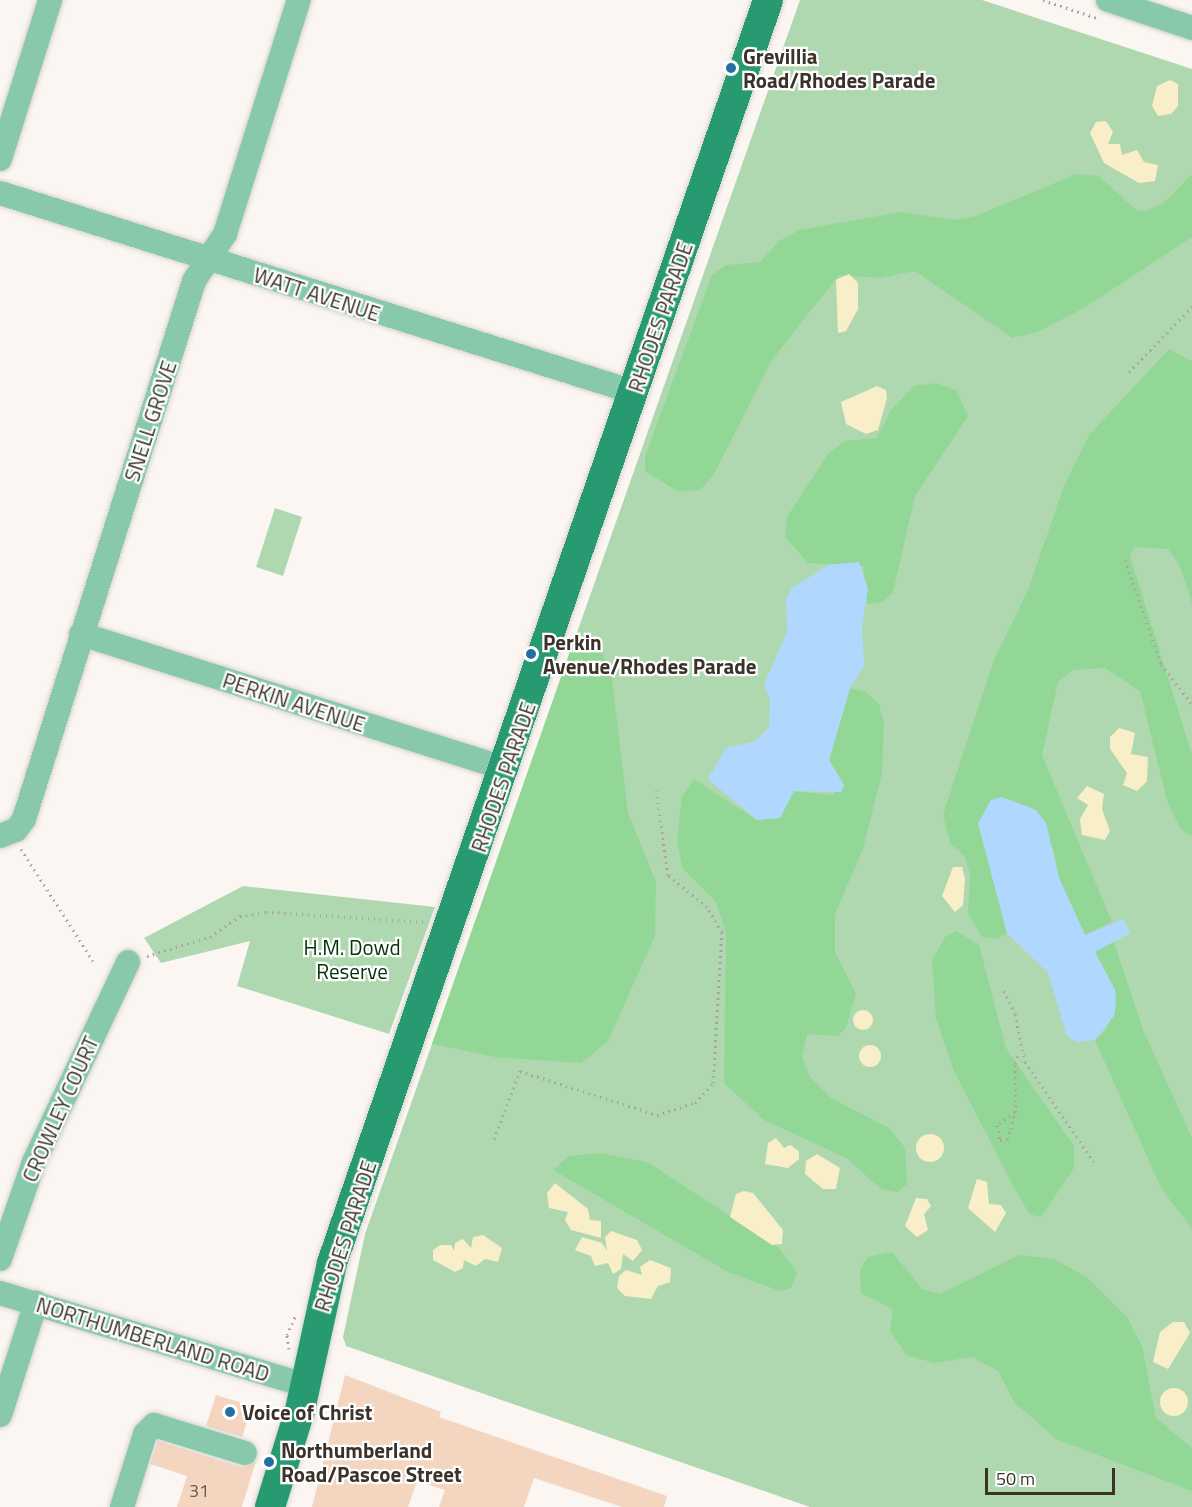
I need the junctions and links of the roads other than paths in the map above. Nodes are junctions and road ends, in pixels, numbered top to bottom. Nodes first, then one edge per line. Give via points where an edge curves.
1 (50, 0) edge
2 (300, 0) edge
3 (768, 0) edge
4 (1108, 0) edge
5 (1192, 28) edge
6 (0, 159) edge
7 (0, 193) edge
8 (209, 258) junction
9 (634, 392) junction
10 (81, 634) junction
11 (506, 769) junction
12 (10, 842) edge
13 (128, 962) road end
14 (0, 1259) edge
15 (0, 1293) edge
16 (36, 1303) junction
17 (305, 1385) junction
18 (0, 1415) edge
19 (246, 1453) dead end
20 (122, 1507) edge
21 (270, 1507) edge

1 - 6 street
2 - 8 street, SNELL GROVE via 225,234
3 - 9 main road, RHODES PARADE
4 - 5 street
7 - 8 street, WATT AVENUE
8 - 9 street, WATT AVENUE
8 - 10 street, SNELL GROVE via 194,281
9 - 11 main road, RHODES PARADE
10 - 11 street, PERKIN AVENUE
10 - 12 street, SNELL GROVE via 24,819
11 - 17 main road, RHODES PARADE via 332,1263
13 - 14 street, CROWLEY COURT via 34,1162
15 - 16 street, NORTHUMBERLAND ROAD
16 - 17 street, NORTHUMBERLAND ROAD
16 - 18 street
17 - 21 main road, RHODES PARADE
19 - 20 street via 154,1425 145,1434

